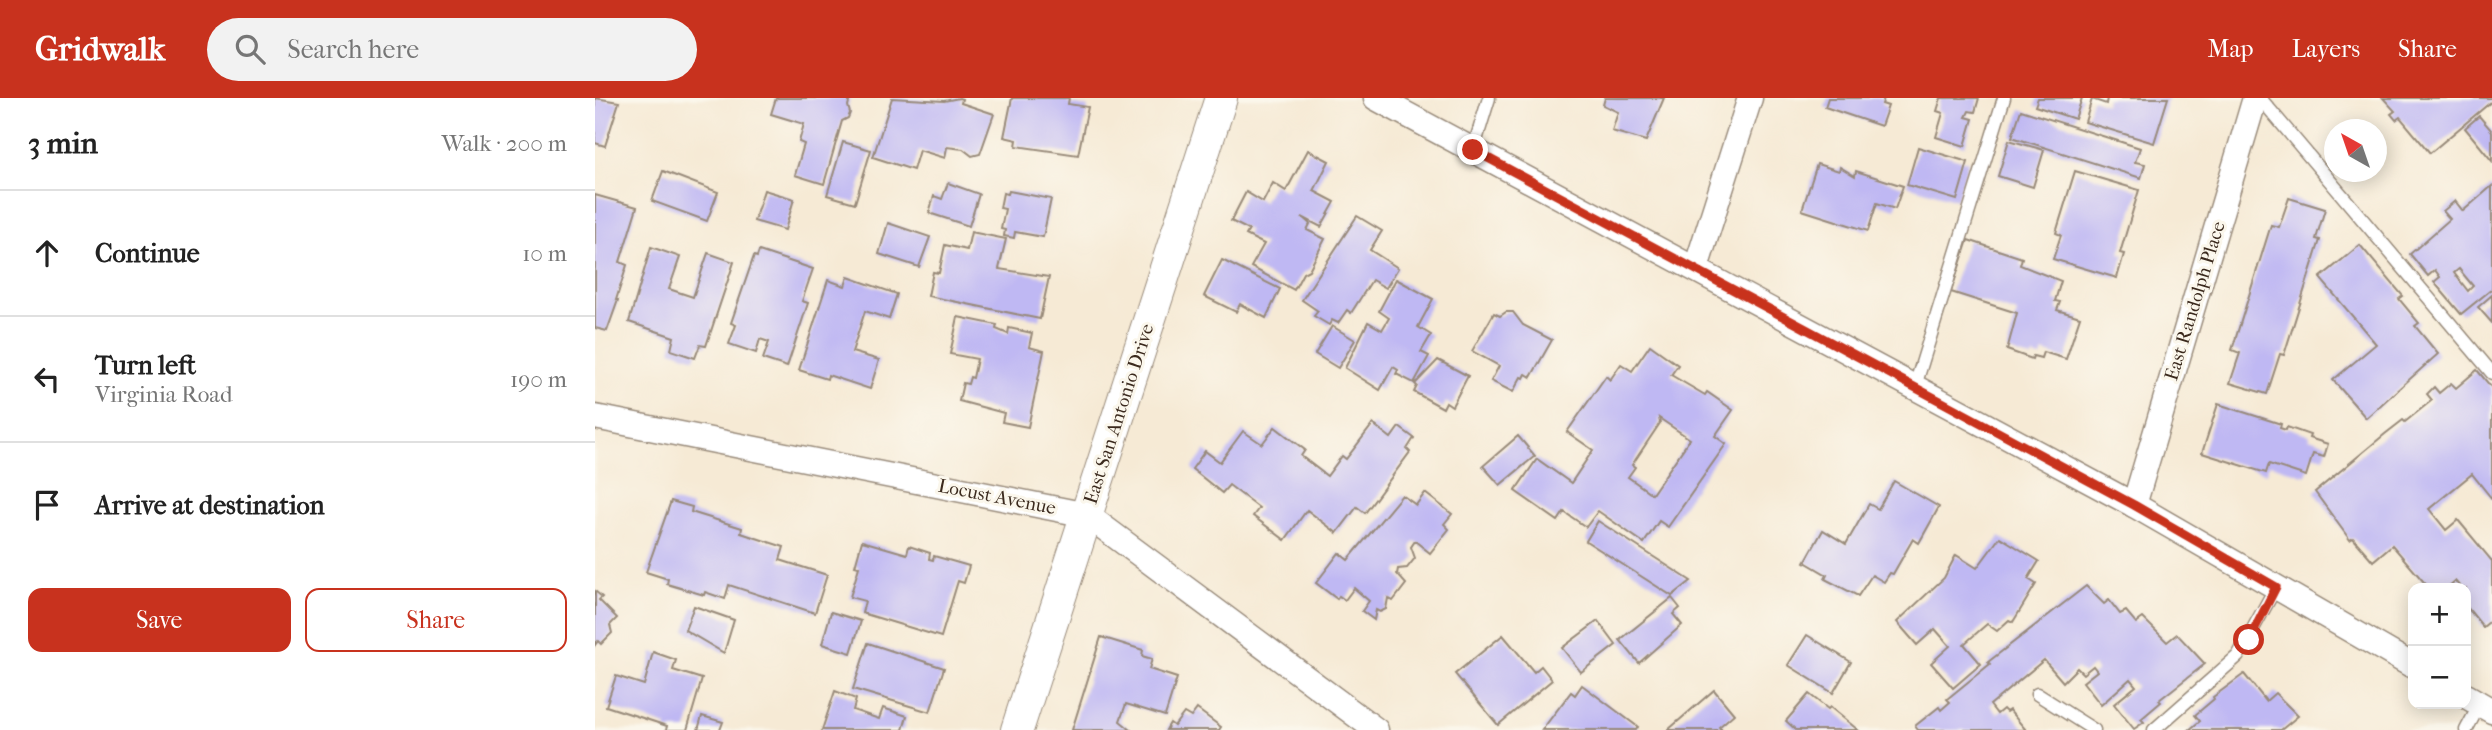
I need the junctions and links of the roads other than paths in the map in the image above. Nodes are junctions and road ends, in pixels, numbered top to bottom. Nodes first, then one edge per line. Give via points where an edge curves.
1 (1221, 98) edge
2 (1376, 98) edge
3 (1489, 98) edge
4 (1750, 98) edge
5 (2004, 98) edge
6 (2258, 98) edge
7 (1473, 150) junction
8 (1696, 268) junction
9 (2492, 373) edge
10 (1915, 386) junction
11 (595, 417) edge
12 (2134, 505) junction
13 (1087, 515) junction
14 (2276, 587) junction
15 (2408, 663) edge
16 (2037, 694) dead end
17 (2479, 704) edge
18 (1017, 730) edge
19 (1376, 730) edge
20 (2094, 730) edge
21 (2154, 730) edge
22 (2466, 730) edge

1 - 13 street, East San Antonio Drive
2 - 7 street
3 - 7 lane
4 - 8 street
5 - 10 lane
6 - 9 lane
6 - 12 street, East Randolph Place
7 - 8 street
8 - 10 street
10 - 12 street
11 - 13 street, Locust Avenue
12 - 14 street
13 - 18 street, East San Antonio Drive
13 - 19 street, Locust Avenue
14 - 15 street
14 - 21 lane via 2238,656
16 - 20 lane
17 - 22 lane

